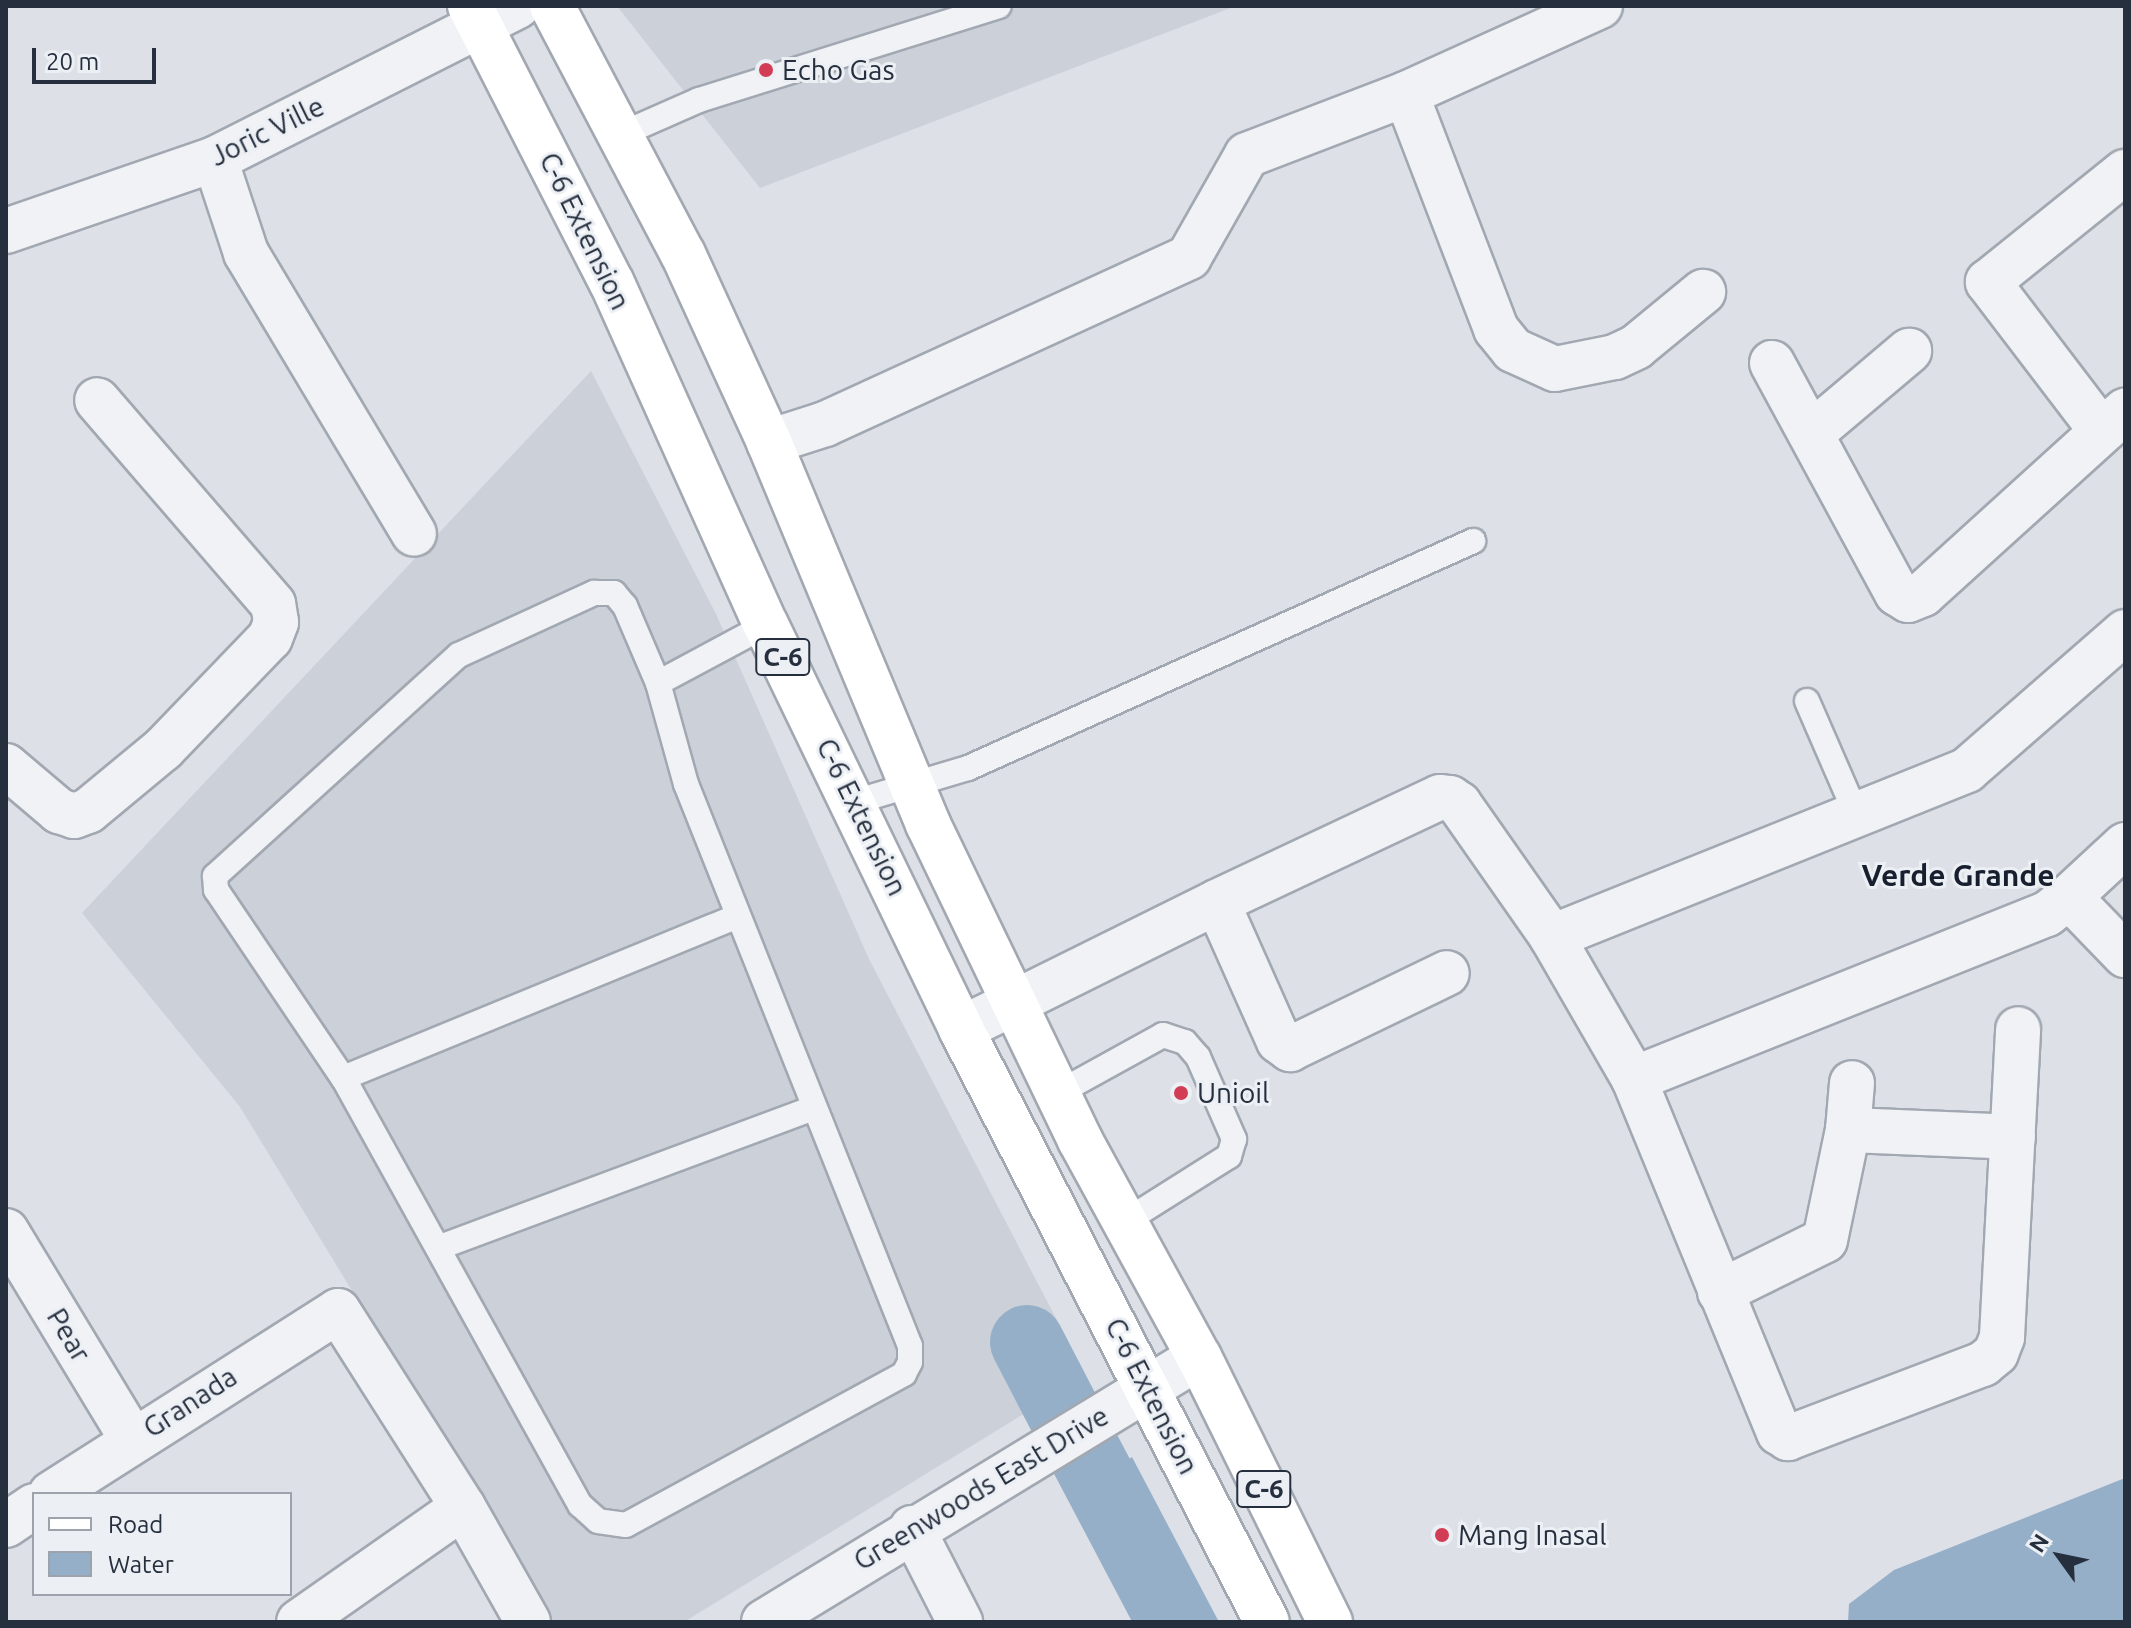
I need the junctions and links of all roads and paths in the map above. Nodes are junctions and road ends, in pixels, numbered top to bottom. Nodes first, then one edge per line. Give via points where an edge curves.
1 (552, 6) edge
2 (999, 6) edge
3 (1600, 6) edge
4 (489, 12) edge
5 (1406, 94) junction
6 (622, 134) junction
7 (215, 159) junction
8 (2123, 179) edge
9 (6, 231) edge
10 (1703, 292) dead end
11 (1909, 351) dead end
12 (1772, 363) dead end
13 (97, 400) dead end
14 (2113, 420) edge
15 (1813, 432) junction
16 (769, 442) junction
17 (414, 534) dead end
18 (1473, 541) dead end
19 (766, 625) junction
20 (2125, 632) edge
21 (658, 683) junction
22 (1807, 701) dead end
23 (6, 766) edge
24 (910, 784) junction
25 (854, 802) junction
26 (1857, 816) junction
27 (2125, 845) edge
28 (2069, 897) junction
29 (1217, 902) junction
30 (736, 917) junction
31 (1552, 937) junction
32 (2125, 955) edge
33 (1447, 973) dead end
34 (1013, 1001) junction
35 (961, 1029) junction
36 (2018, 1029) dead end
37 (343, 1078) junction
38 (1634, 1079) junction
39 (1852, 1083) dead end
40 (1058, 1093) junction
41 (813, 1108) junction
42 (1848, 1130) junction
43 (2013, 1137) junction
44 (1124, 1222) junction
45 (6, 1231) edge
46 (440, 1247) junction
47 (1720, 1292) junction
48 (1199, 1357) junction
49 (1149, 1387) junction
50 (132, 1439) junction
51 (54, 1492) edge
52 (32, 1507) edge
53 (463, 1507) junction
54 (6, 1525) edge
55 (912, 1528) junction
56 (299, 1622) edge
57 (528, 1622) edge
58 (764, 1622) edge
59 (960, 1622) edge
60 (1267, 1622) edge
61 (1330, 1622) edge

1 - 6 main road, C-6 Extension / C-6
2 - 6 lane via 699,100
3 - 5 street
4 - 7 street, Joric Ville
4 - 19 main road, C-6 Extension / C-6
5 - 10 street via 1496,329 1513,350 1555,369 1615,357 1636,347
5 - 16 street via 1247,155 1189,257 825,424
6 - 16 main road, C-6 Extension / C-6
7 - 9 street, Joric Ville
7 - 17 street via 246,253
8 - 14 street via 1988,282
11 - 15 street
12 - 15 street
13 - 23 street via 273,604 276,622 270,638 163,749 88,811 74,816 59,811
14 - 15 street via 1923,594 1908,600 1897,593
16 - 24 main road, C-6 Extension / C-6
18 - 24 lane via 968,768
19 - 21 lane
19 - 25 main road, C-6 Extension / C-6
20 - 26 street via 1967,770
21 - 30 lane via 686,784
21 - 37 lane via 625,606 614,593 594,593 459,655 215,876 216,890
22 - 26 lane
24 - 25 lane
24 - 34 main road, C-6 Extension / C-6
25 - 35 main road, C-6 Extension / C-6
26 - 31 street
27 - 28 street
28 - 32 street
28 - 38 street via 2047,914
29 - 31 street via 1440,797 1450,798
29 - 33 street via 1279,1041 1290,1049
29 - 34 street
30 - 37 lane
30 - 41 lane
31 - 38 street
34 - 35 street
34 - 40 main road, C-6 Extension / C-6
35 - 49 main road, C-6 Extension / C-6
36 - 43 street
37 - 46 lane
38 - 47 street
39 - 42 street
40 - 44 main road, C-6 Extension / C-6
40 - 44 lane via 1163,1035 1185,1042 1198,1057 1234,1139 1229,1156
41 - 46 lane
41 - 46 lane via 910,1346 910,1362 904,1374 626,1525 598,1521 580,1505
42 - 43 street
42 - 47 street via 1825,1240
43 - 47 street via 2002,1337 1996,1353 1983,1364 1788,1438 1779,1432
44 - 48 main road, C-6 Extension / C-6
45 - 50 street, Pear
48 - 49 street, Greenwoods East Drive
48 - 61 main road, C-6 Extension / C-6
49 - 55 street, Greenwoods East Drive
49 - 60 main road, C-6 Extension / C-6
50 - 51 street, Granada
50 - 53 street, Granada via 331,1312 343,1315
52 - 54 street
53 - 56 street
53 - 57 street
55 - 58 street, Greenwoods East Drive
55 - 59 street

